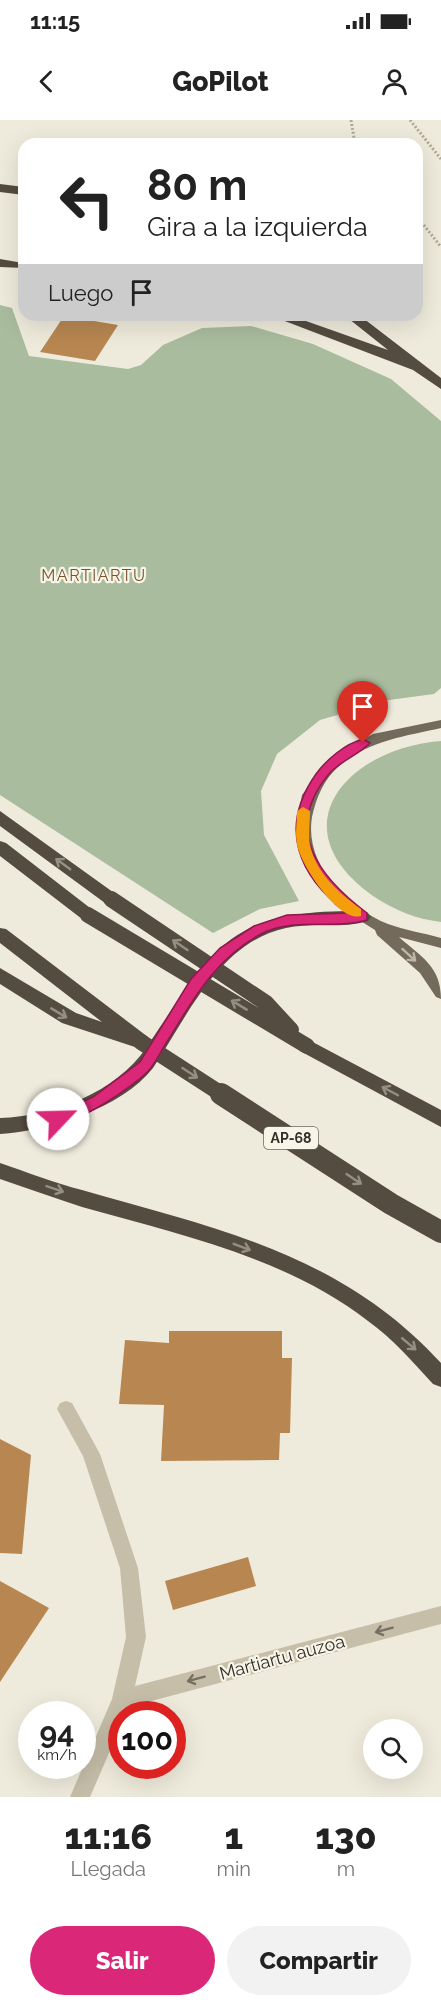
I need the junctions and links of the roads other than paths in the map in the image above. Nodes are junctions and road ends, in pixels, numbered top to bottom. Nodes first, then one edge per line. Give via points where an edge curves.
1 (0, 188) edge
2 (18, 190) edge
3 (0, 263) edge
4 (18, 266) edge
5 (295, 321) edge
6 (359, 321) edge
7 (417, 367) junction
8 (441, 385) edge
9 (441, 724) edge
10 (0, 817) edge
11 (0, 847) edge
12 (367, 920) junction
13 (0, 934) edge
14 (441, 943) edge
15 (5, 979) edge
16 (441, 993) edge
17 (141, 1042) junction
18 (307, 1046) junction
19 (441, 1119) edge
20 (0, 1126) edge
21 (0, 1171) edge
22 (441, 1232) edge
23 (441, 1378) edge
24 (66, 1409) dead end
25 (441, 1615) edge
26 (122, 1699) junction
27 (80, 1797) edge

1 - 2 highway
3 - 4 highway
5 - 7 highway
6 - 7 highway
7 - 8 highway
9 - 12 main road via 378,736 349,750 326,769 309,792 302,817 303,844 314,871 334,896
18 -> 10 highway, bridge via 266,1003
18 -> 11 highway, bridge via 88,915
12 - 14 main road via 400,934
12 -> 16 main road via 424,969
12 - 20 highway via 287,920 259,930 224,952 196,983 145,1066 98,1101 58,1119
13 - 17 highway, AP-68
15 -> 17 highway via 69,1018
17 -> 22 highway, AP-68, bridge via 391,1204
19 -> 18 highway
21 -> 23 highway via 93,1202 169,1221 303,1271 365,1307 418,1352
24 - 26 street via 90,1454 129,1568 136,1637
25 -> 26 street, Martiartu auzoa
26 - 27 street

